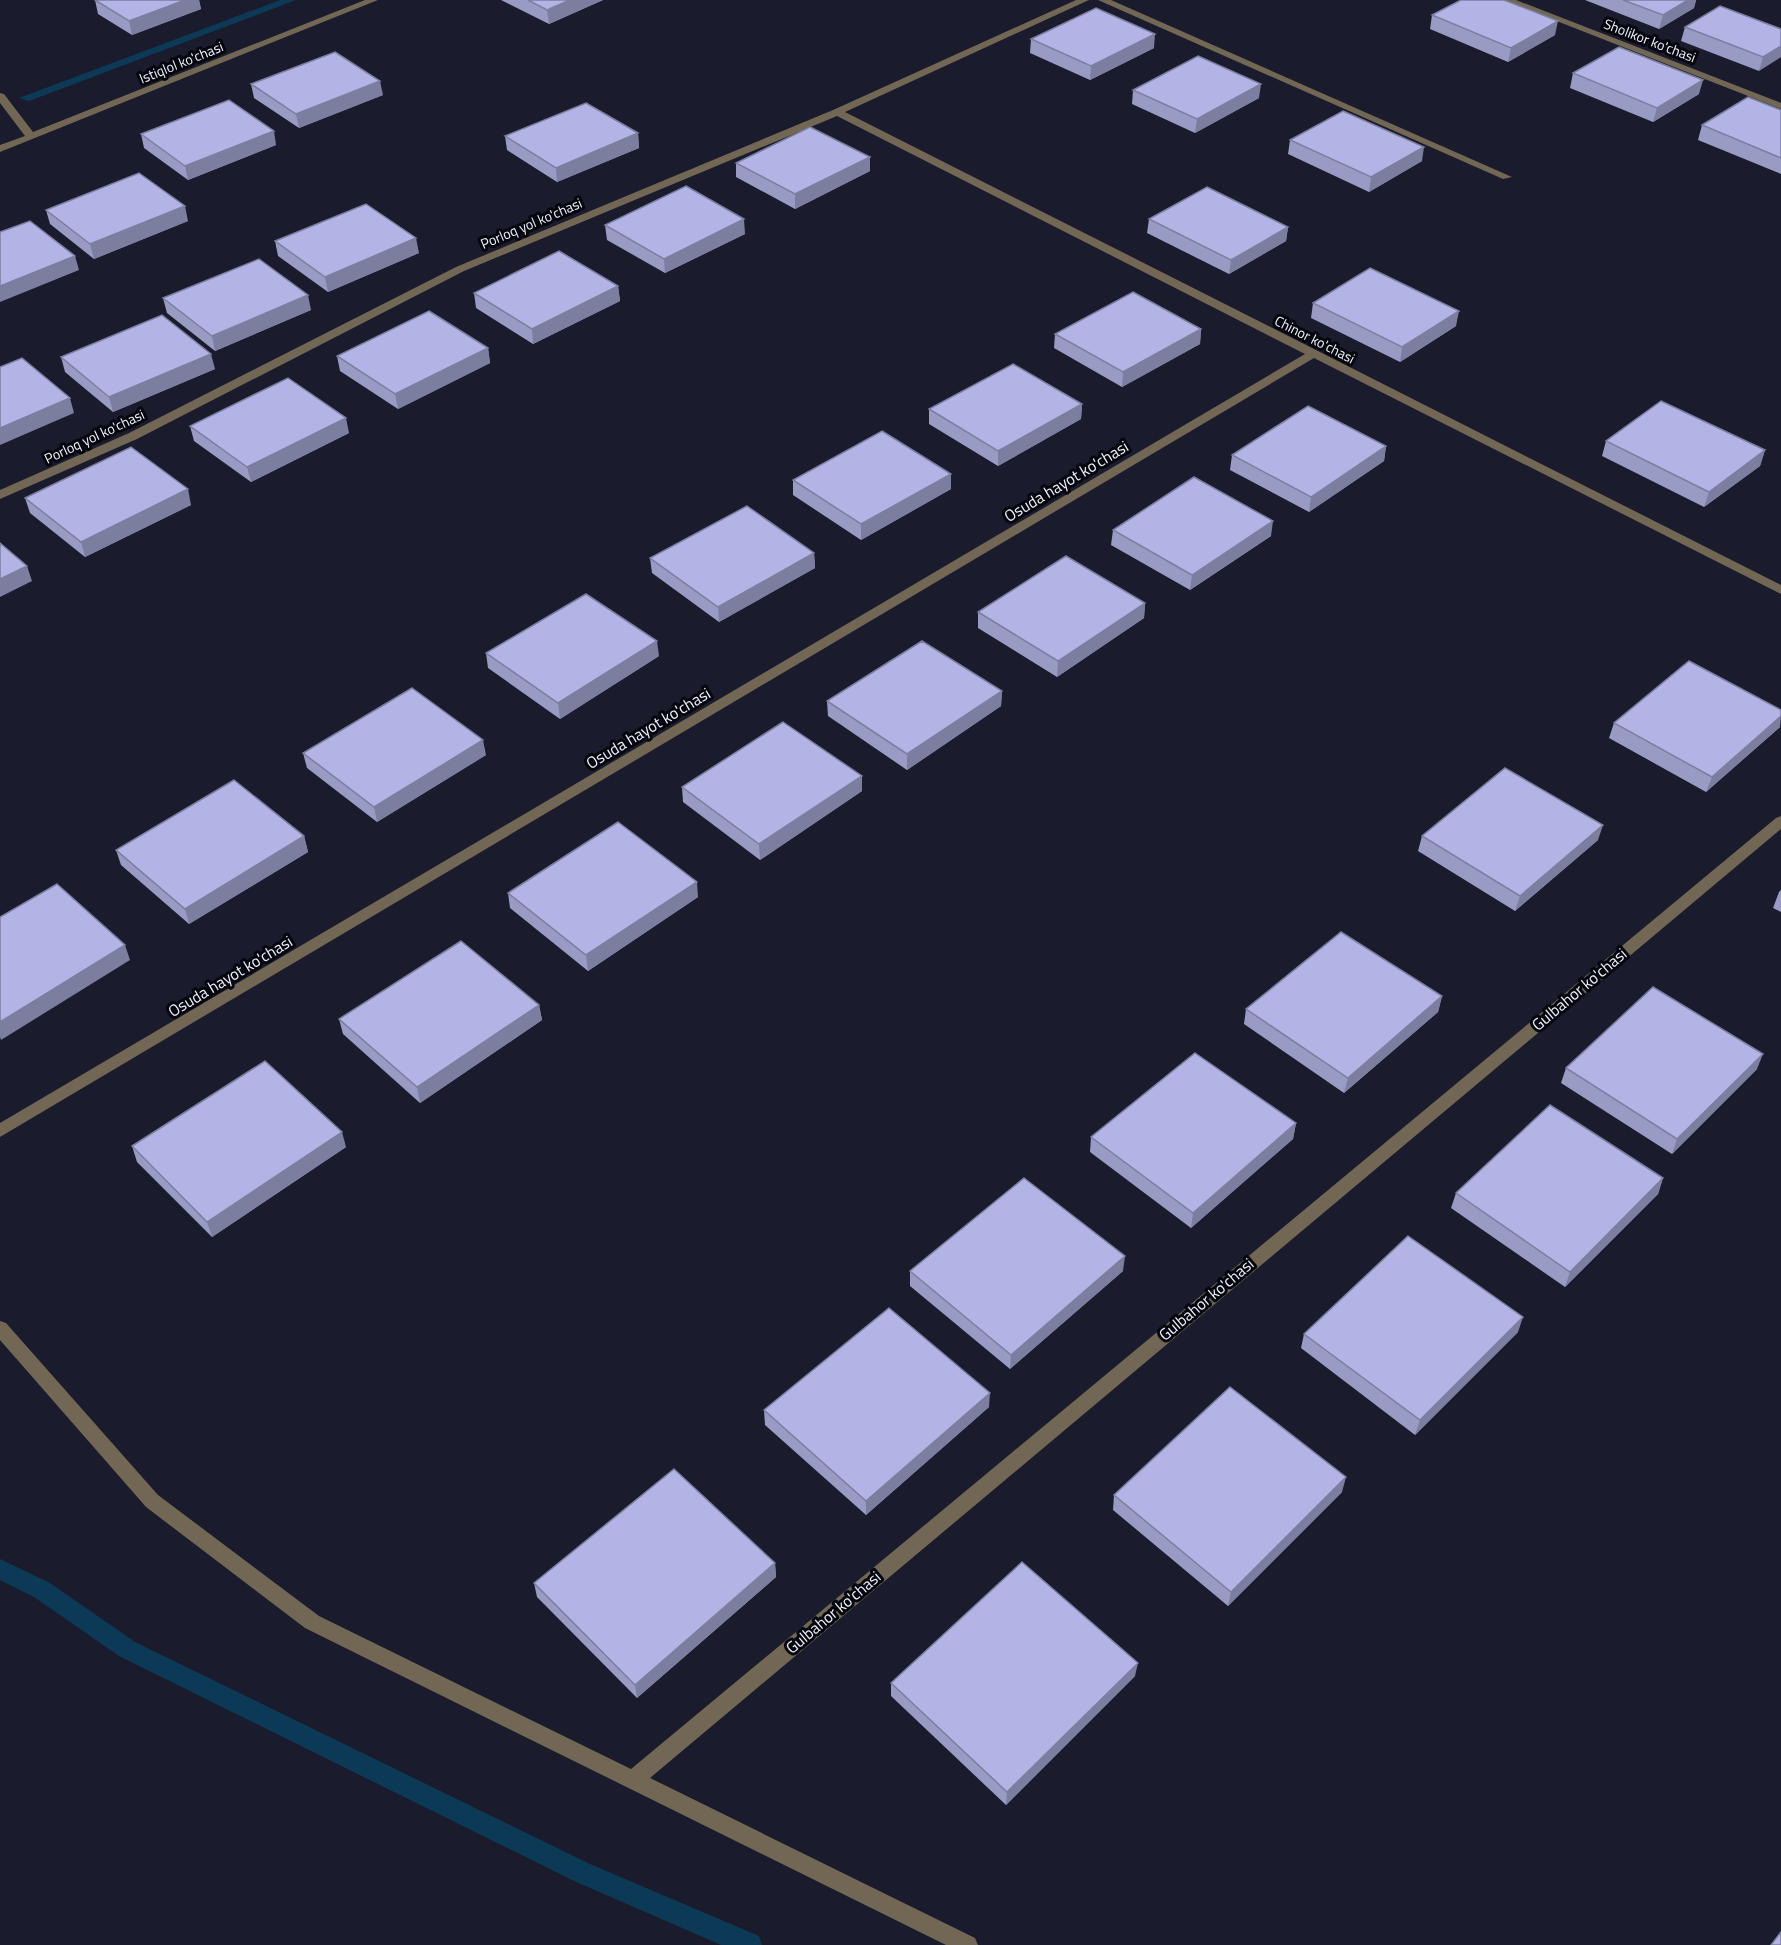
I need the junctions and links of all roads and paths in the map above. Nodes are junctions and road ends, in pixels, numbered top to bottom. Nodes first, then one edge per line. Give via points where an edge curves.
1 (373, 0) edge
2 (1084, 0) edge
3 (1103, 0) edge
4 (1509, 0) edge
5 (0, 96) edge
6 (1781, 106) edge
7 (837, 112) junction
8 (31, 136) junction
9 (0, 149) edge
10 (1508, 177) dead end
11 (1312, 354) junction
12 (0, 495) edge
13 (1781, 590) edge
14 (1781, 821) edge
15 (0, 1131) edge
16 (0, 1328) edge
17 (633, 1780) junction
18 (968, 1945) edge

1 - 8 street, Istiqlol ko'chasi
2 - 7 street, Porloq yol ko'chasi
3 - 10 street
4 - 6 street, Sholikor ko'chasi
5 - 8 street
7 - 11 street, Chinor ko'chasi
7 - 12 street, Porloq yol ko'chasi via 460,269 133,436
8 - 9 street, Istiqlol ko'chasi
11 - 13 street, Chinor ko'chasi
11 - 15 street, Osuda hayot ko'chasi
14 - 17 street, Gulbahor ko'chasi
16 - 17 street via 152,1501 312,1622
17 - 18 street

